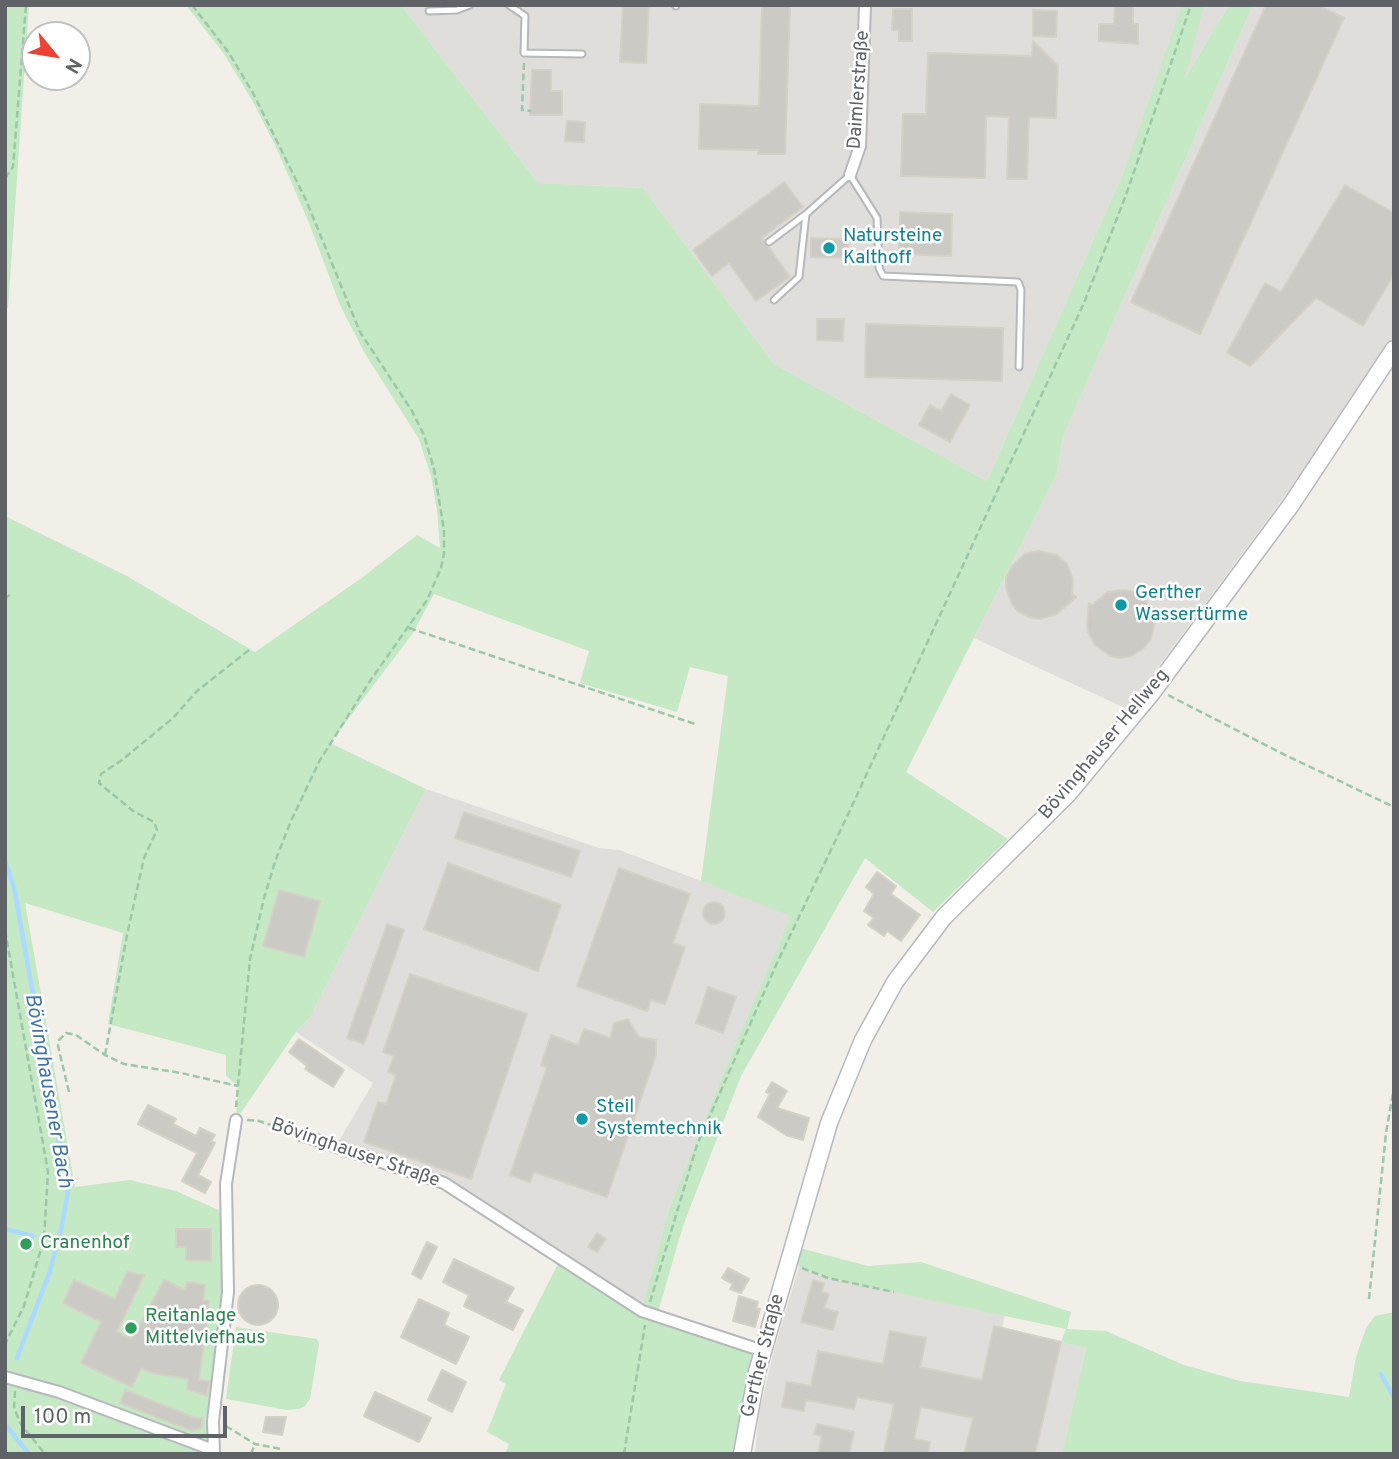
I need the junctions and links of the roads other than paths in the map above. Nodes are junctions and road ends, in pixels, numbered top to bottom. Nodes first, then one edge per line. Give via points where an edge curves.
1 (470, 5) edge
2 (865, 5) edge
3 (509, 6) edge
4 (429, 11) dead end
5 (582, 54) dead end
6 (850, 175) junction
7 (806, 214) junction
8 (769, 242) dead end
9 (774, 300) dead end
10 (1394, 349) edge
11 (1018, 367) dead end
12 (236, 1120) road end
13 (301, 1135) road end
14 (789, 1262) joint
15 (763, 1351) junction
16 (5, 1377) edge
17 (213, 1452) edge
18 (742, 1454) edge

1 - 4 lane
2 - 6 street, Daimlerstraße via 860,146
3 - 5 lane via 525,16 524,52
6 - 7 lane
6 - 11 lane via 877,218 883,276 1018,282
7 - 8 lane
7 - 9 lane via 799,277
10 - 14 street, Bövinghauser Hellweg via 1291,505 1151,694 1069,793 944,917 895,982 834,1106
12 - 17 street via 226,1184 229,1292
13 - 15 street, Bövinghauser Straße via 444,1183 647,1313
14 - 15 street, Gerther Straße
15 - 18 street, Gerther Straße
16 - 17 street via 59,1392

